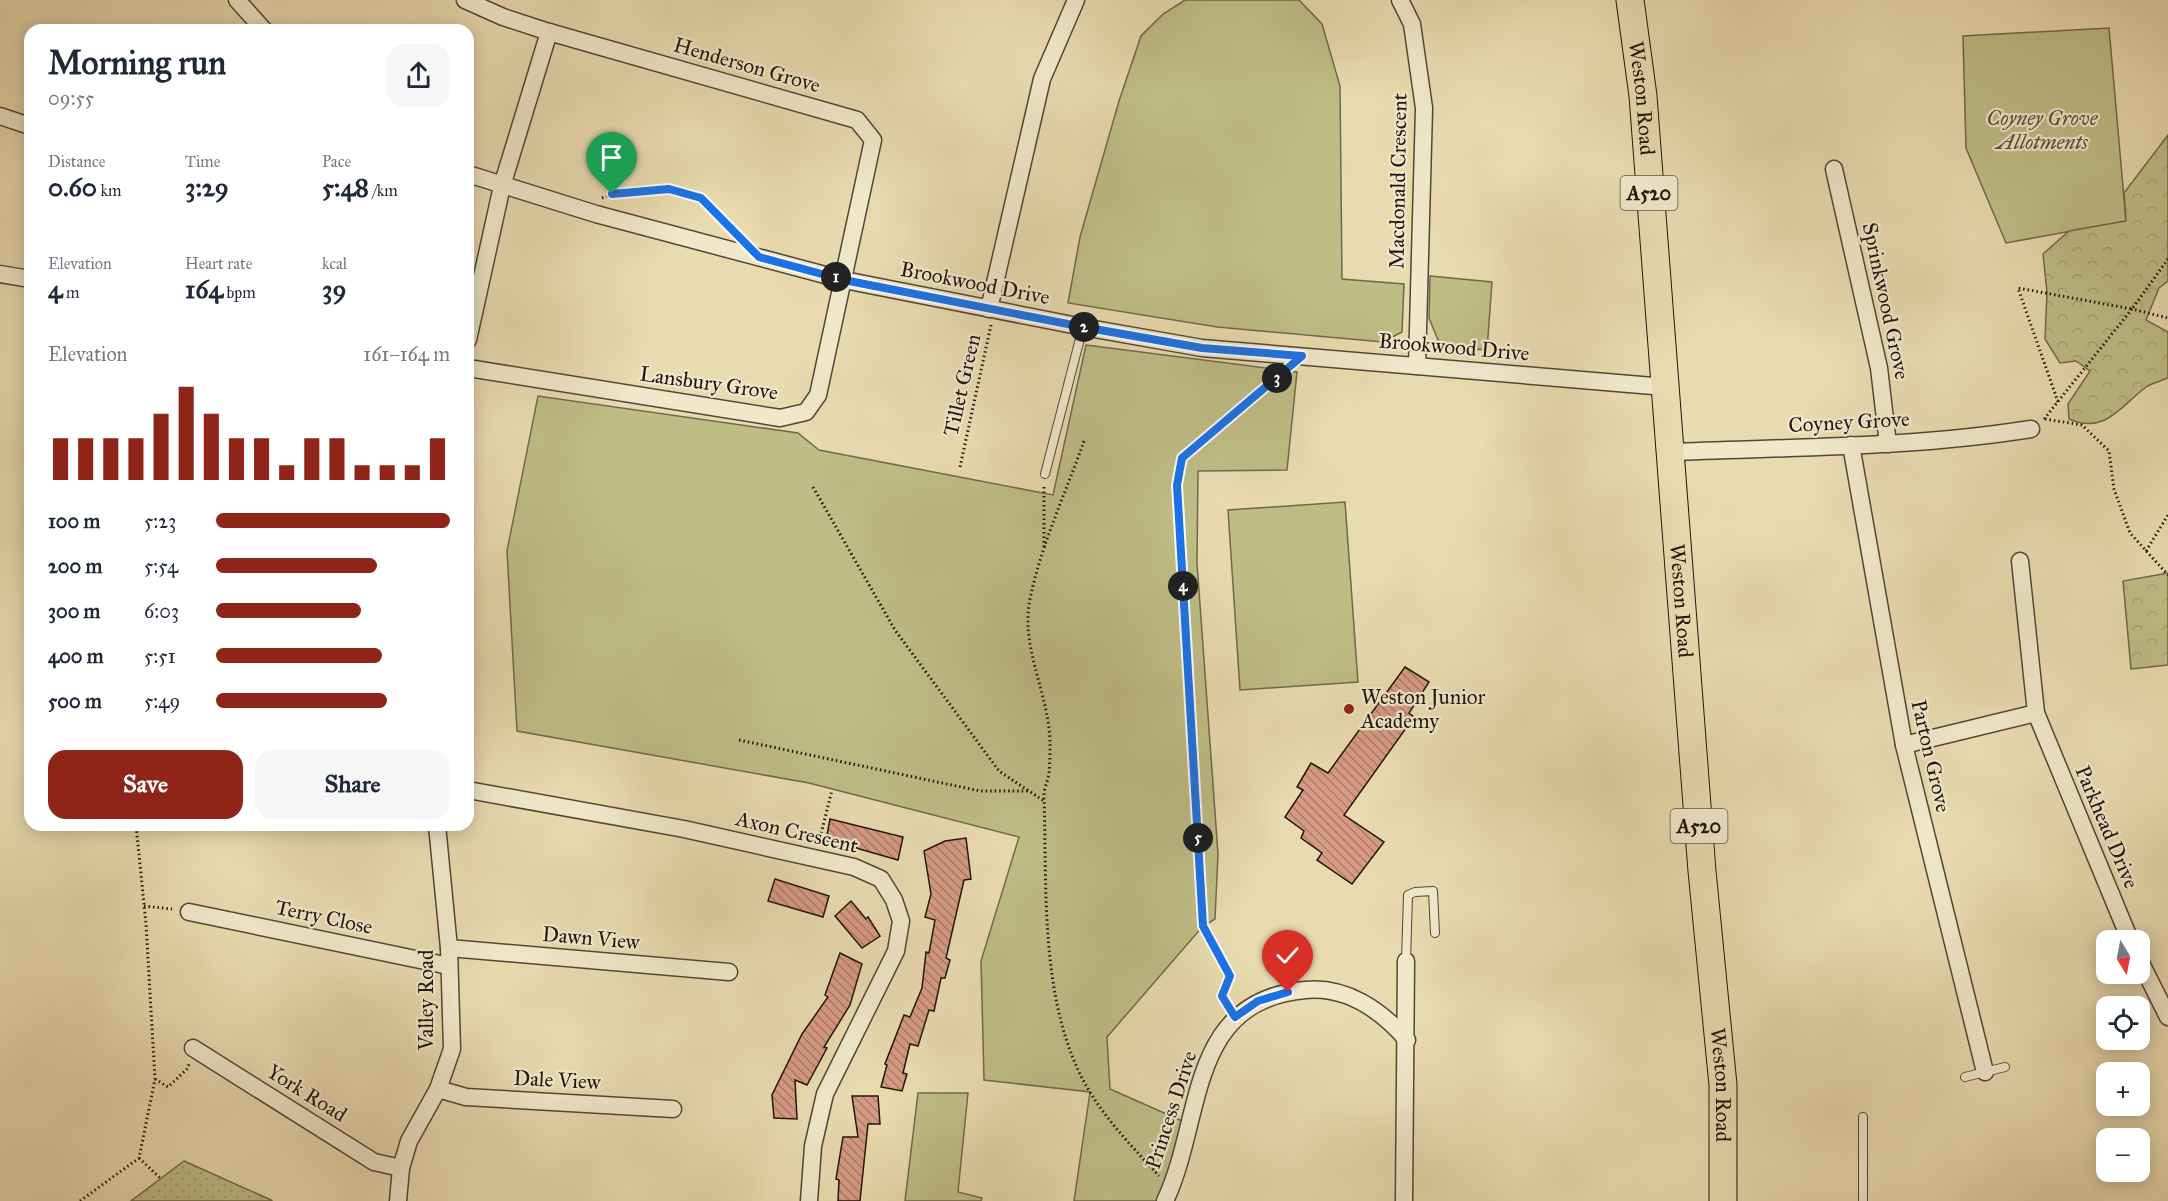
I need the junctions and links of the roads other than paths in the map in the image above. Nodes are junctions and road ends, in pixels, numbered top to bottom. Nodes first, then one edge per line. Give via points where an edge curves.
1 (237, 0) edge
2 (465, 0) edge
3 (1076, 0) edge
4 (1400, 0) edge
5 (1630, 0) edge
6 (259, 24) edge
7 (549, 32) junction
8 (0, 116) edge
9 (24, 124) edge
10 (1834, 169) dead end
11 (474, 176) edge
12 (502, 186) junction
13 (0, 274) edge
14 (24, 278) edge
15 (844, 280) junction
16 (992, 310) junction
17 (474, 313) edge
18 (1083, 327) junction
19 (1418, 366) junction
20 (474, 369) edge
21 (1665, 387) junction
22 (2031, 429) road end
23 (1888, 444) junction
24 (1851, 445) junction
25 (1670, 452) junction
26 (1044, 474) road end
27 (2020, 561) dead end
28 (2036, 713) junction
29 (1904, 745) junction
30 (474, 791) edge
31 (438, 831) edge
32 (189, 912) road end
33 (2126, 930) edge
34 (1435, 933) dead end
35 (449, 948) junction
36 (1406, 961) joint
37 (449, 966) junction
38 (729, 972) dead end
39 (2150, 981) edge
40 (2168, 1017) edge
41 (1407, 1040) junction
42 (193, 1048) road end
43 (2005, 1067) dead end
44 (1986, 1072) junction
45 (1965, 1077) dead end
46 (438, 1089) junction
47 (673, 1109) dead end
48 (1863, 1117) dead end
49 (401, 1168) junction
50 (1167, 1195) edge
51 (398, 1201) edge
52 (809, 1201) edge
53 (1404, 1201) edge
54 (1723, 1201) edge
55 (1863, 1201) edge

1 - 6 street
2 - 7 street, Henderson Grove
3 - 16 street via 1042,79
4 - 19 street, Macdonald Crescent via 1412,24 1424,108
5 - 21 highway, Weston Road / A520 via 1643,96
7 - 12 street
7 - 15 street, Henderson Grove via 857,120 873,140
8 - 9 street
10 - 23 street, Sprinkwood Grove via 1879,368
11 - 12 street, Brookwood Drive
12 - 15 street, Brookwood Drive
12 - 17 street
13 - 14 street
15 - 16 street, Brookwood Drive
15 - 20 street, Lansbury Grove via 818,395 806,412 780,418
16 - 18 street, Brookwood Drive
18 - 19 street, Brookwood Drive via 1202,348
18 - 26 lane
19 - 21 street, Brookwood Drive
21 - 25 highway, Weston Road / A520
22 - 23 street, Coyney Grove
23 - 24 street, Coyney Grove
24 - 25 street, Coyney Grove
24 - 29 street, Parton Grove
25 - 54 highway, Weston Road / A520 via 1702,871 1723,1085
27 - 28 street, Parkhead Drive
28 - 29 street
28 - 33 street, Parkhead Drive
29 - 44 street, Parton Grove
30 - 52 street, Axon Crescent via 684,829 854,867 880,879 894,900 901,921 896,951 825,1094 813,1146
31 - 35 street, Valley Road
32 - 37 street, Terry Close
34 - 36 lane via 1433,891 1408,895
35 - 37 street, Valley Road
35 - 38 street, Dawn View
36 - 41 street
37 - 46 street, Valley Road via 452,1049
39 - 40 street
41 - 50 street, Princess Drive via 1388,1018 1354,998 1319,989 1288,992 1258,1001 1235,1017 1205,1067
41 - 53 street
42 - 49 street, York Road via 374,1162
43 - 44 lane
44 - 45 lane
46 - 47 street, Dale View via 466,1097
46 - 49 street, Valley Road via 409,1141
48 - 55 lane
49 - 51 street, Valley Road

